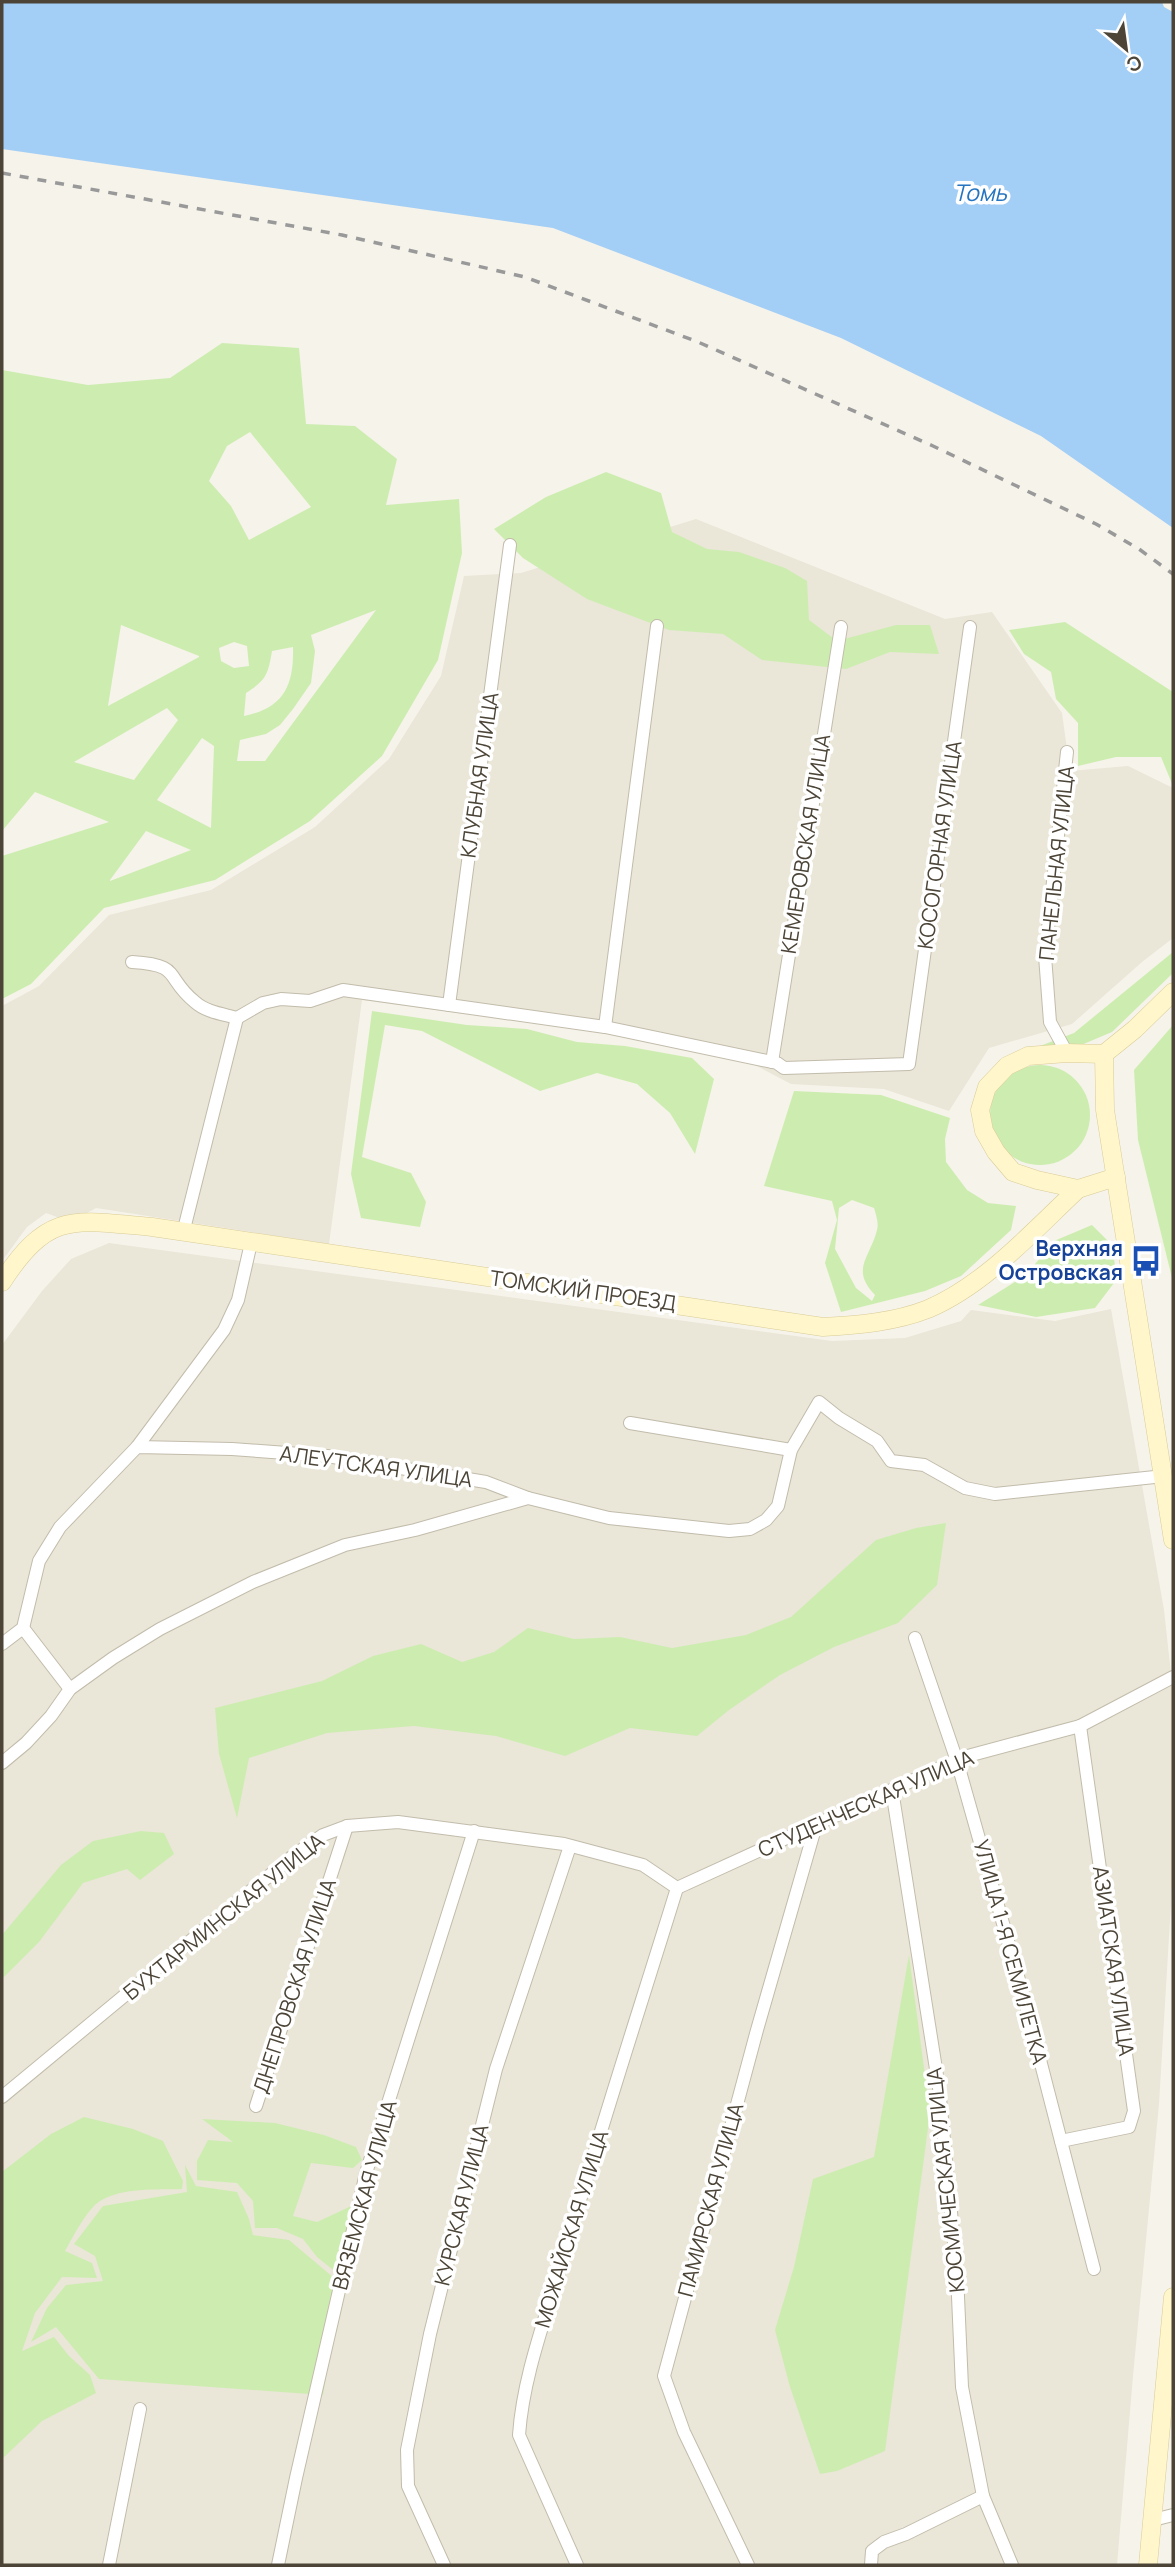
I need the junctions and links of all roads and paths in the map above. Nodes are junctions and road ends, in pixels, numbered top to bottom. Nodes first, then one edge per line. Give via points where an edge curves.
1 (510, 545) dead end
2 (657, 626) dead end
3 (970, 626) dead end
4 (841, 627) dead end
5 (1067, 752) dead end
6 (132, 962) dead end
7 (1173, 992) edge
8 (449, 1005) junction
9 (237, 1018) junction
10 (606, 1027) junction
11 (1067, 1053) junction
12 (1104, 1054) junction
13 (774, 1063) junction
14 (1116, 1177) junction
15 (1079, 1189) junction
16 (183, 1233) junction
17 (251, 1243) junction
18 (2, 1282) edge
19 (630, 1423) dead end
20 (137, 1447) junction
21 (791, 1450) junction
22 (1164, 1476) junction
23 (1170, 1498) edge
24 (528, 1499) junction
25 (1173, 1540) edge
26 (23, 1628) junction
27 (915, 1638) dead end
28 (2, 1644) edge
29 (1173, 1677) edge
30 (70, 1689) junction
31 (1080, 1726) junction
32 (957, 1760) junction
33 (2, 1763) edge
34 (892, 1790) junction
35 (816, 1825) junction
36 (346, 1826) junction
37 (474, 1830) junction
38 (570, 1846) junction
39 (677, 1888) junction
40 (2, 2097) edge
41 (256, 2106) dead end
42 (1061, 2141) junction
43 (1094, 2269) dead end
44 (1173, 2298) edge
45 (140, 2409) dead end
46 (983, 2496) junction
47 (1173, 2515) edge
48 (1153, 2520) junction
49 (109, 2565) edge
50 (278, 2565) edge
51 (444, 2565) edge
52 (577, 2565) edge
53 (748, 2565) edge
54 (871, 2565) edge
55 (1012, 2565) edge
56 (1148, 2565) edge

1 - 8 street, КЛУБНАЯ УЛИЦА
2 - 10 street
3 - 13 street, КОСОГОРНАЯ УЛИЦА via 909,1064 784,1068
4 - 13 street, КЕМЕРОВСКАЯ УЛИЦА
5 - 11 street, ПАНЕЛЬНАЯ УЛИЦА via 1045,956 1050,1022
6 - 9 street via 161,965 196,1004
7 - 12 main road
8 - 9 street via 342,990 310,1001 263,1003
8 - 10 street
9 - 16 street
10 - 13 street
11 - 12 main road
11 - 15 main road via 1028,1056 1007,1066 987,1087 980,1110 984,1131 1013,1172
12 - 14 main road via 1105,1110
14 - 15 main road
14 - 22 main road
15 - 17 main road, ТОМСКИЙ ПРОЕЗД via 979,1279 928,1308 868,1325 823,1326
16 - 17 main road, ТОМСКИЙ ПРОЕЗД
16 - 18 main road, ТОМСКИЙ ПРОЕЗД via 71,1222 44,1233 20,1254
17 - 20 street via 238,1300 224,1330
19 - 21 street
20 - 24 street, АЛЕУТСКАЯ УЛИЦА via 327,1456 486,1482
20 - 26 street via 60,1527 39,1561
21 - 22 street, АЛЕУТСКАЯ УЛИЦА via 819,1402 877,1441 891,1461 924,1465 965,1488 995,1494
21 - 24 street, АЛЕУТСКАЯ УЛИЦА via 778,1506 750,1529 729,1531 608,1518
22 - 23 main road
23 - 25 main road
24 - 30 street via 345,1545 253,1582 160,1629
26 - 28 street
26 - 30 street
27 - 32 street, УЛИЦА 1-Я СЕМИЛЕТКА
29 - 31 street, СТУДЕНЧЕСКАЯ УЛИЦА
30 - 33 street via 51,1716
31 - 32 street, СТУДЕНЧЕСКАЯ УЛИЦА
31 - 42 street, АЗИАТСКАЯ УЛИЦА via 1133,2111 1129,2127
32 - 34 street, СТУДЕНЧЕСКАЯ УЛИЦА
32 - 42 street, УЛИЦА 1-Я СЕМИЛЕТКА
34 - 35 street, СТУДЕНЧЕСКАЯ УЛИЦА
34 - 46 street, КОСМИЧЕСКАЯ УЛИЦА via 939,2088 957,2274 962,2387
35 - 39 street, СТУДЕНЧЕСКАЯ УЛИЦА
35 - 53 street, ПАМИРСКАЯ УЛИЦА via 664,2376 684,2431
36 - 37 street, БУХТАРМИНСКАЯ УЛИЦА via 398,1822
36 - 40 street, БУХТАРМИНСКАЯ УЛИЦА via 293,1856
36 - 41 street, ДНЕПРОВСКАЯ УЛИЦА
37 - 38 street, БУХТАРМИНСКАЯ УЛИЦА
37 - 50 street, ВЯЗЕМСКАЯ УЛИЦА via 366,2173
38 - 39 street, БУХТАРМИНСКАЯ УЛИЦА via 643,1865
38 - 51 street, КУРСКАЯ УЛИЦА via 496,2070 430,2334 407,2450 408,2486
39 - 52 street, МОЖАЙСКАЯ УЛИЦА via 572,2226 520,2421 519,2435
42 - 43 street, УЛИЦА 1-Я СЕМИЛЕТКА
44 - 48 main road
45 - 49 street
46 - 54 street via 884,2542 872,2551
46 - 55 street, КОСМИЧЕСКАЯ УЛИЦА
47 - 48 street
48 - 56 main road

